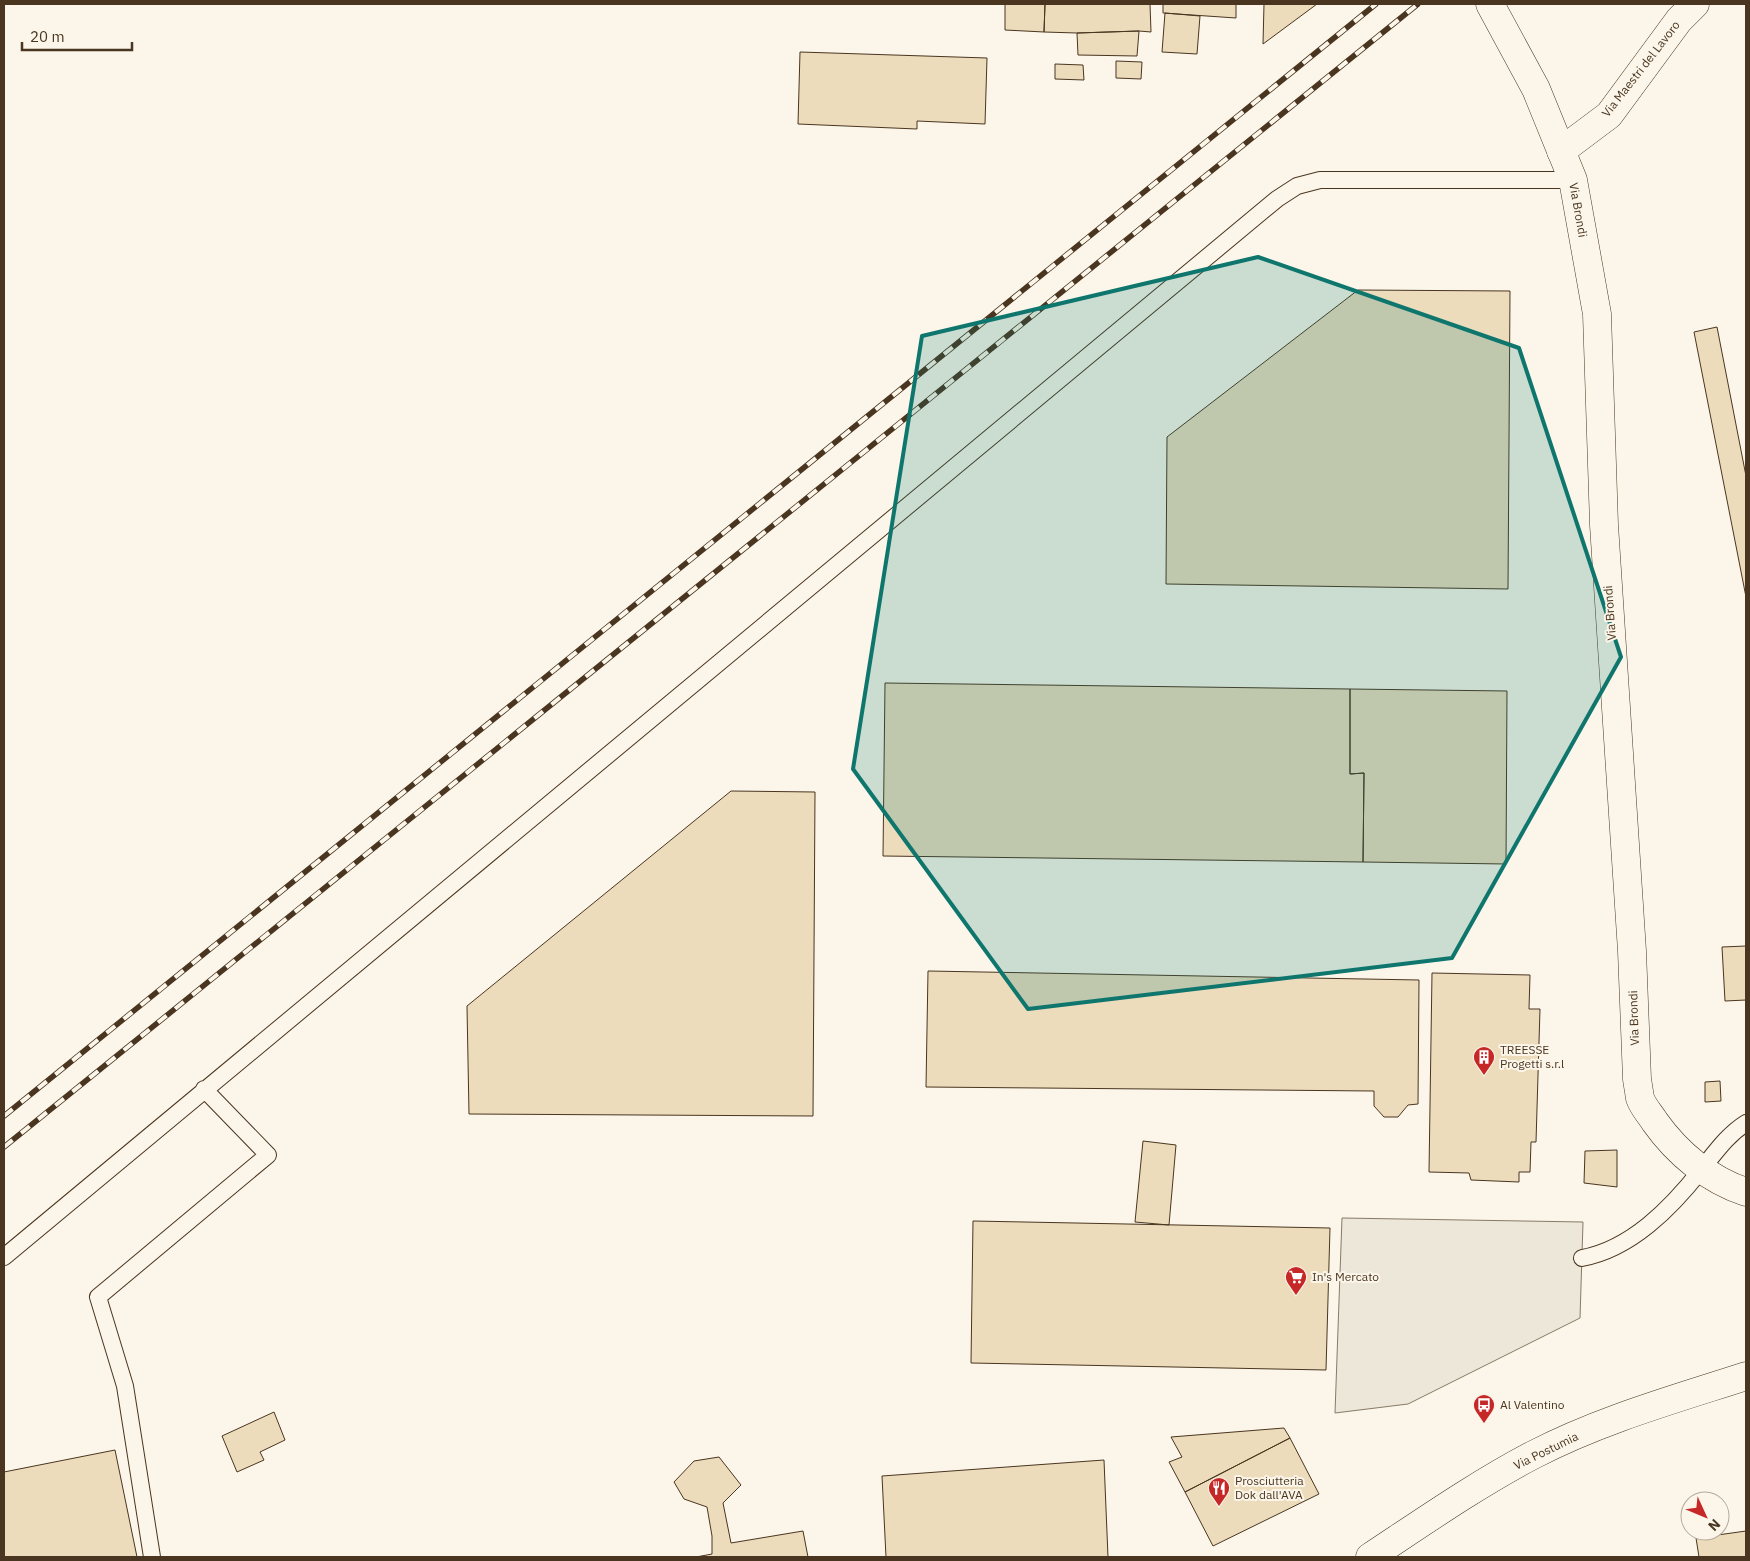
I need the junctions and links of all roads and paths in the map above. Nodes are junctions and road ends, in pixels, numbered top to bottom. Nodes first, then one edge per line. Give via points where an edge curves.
1 (1490, 4) edge
2 (1695, 4) edge
3 (1561, 151) junction
4 (1573, 180) junction
5 (204, 1090) junction
6 (1746, 1123) edge
7 (1702, 1170) junction
8 (1746, 1192) edge
9 (4, 1257) edge
10 (1582, 1258) dead end
11 (1744, 1378) edge
12 (152, 1557) edge
13 (1370, 1557) edge

1 - 3 street, Via Brondi via 1536,89
2 - 3 street, Via Maestri del Lavoro via 1678,20 1609,115
3 - 4 street, Via Brondi
4 - 5 lane via 1320,180 1297,186 1277,199
4 - 7 street, Via Brondi via 1597,314 1604,525 1632,951 1637,1079 1641,1100 1666,1137
5 - 9 lane
5 - 12 lane via 268,1155 98,1297 125,1386
6 - 7 lane via 1722,1143
7 - 8 street, Via Brondi
7 - 10 lane via 1674,1202 1640,1231 1610,1250
11 - 13 street, Via Postumia via 1612,1420 1534,1455 1452,1503

